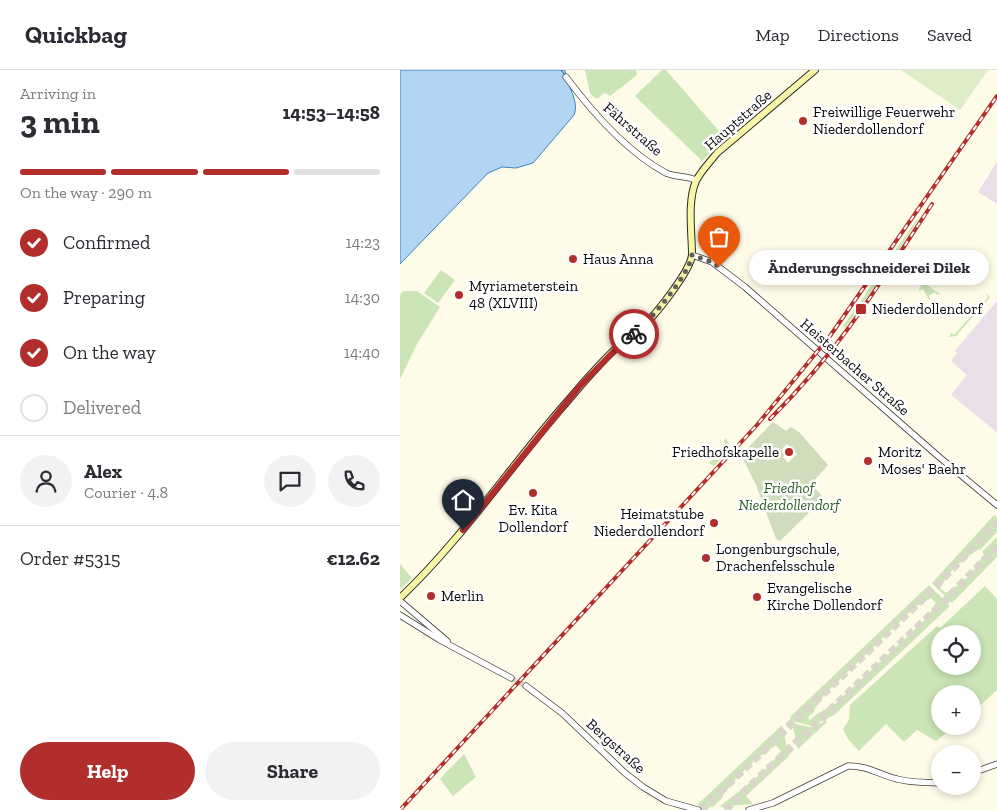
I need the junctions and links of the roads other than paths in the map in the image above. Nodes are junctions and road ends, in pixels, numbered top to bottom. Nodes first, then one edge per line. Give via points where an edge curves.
1 (815, 70) edge
2 (566, 77) dead end
3 (696, 180) junction
4 (692, 255) junction
5 (997, 505) edge
6 (400, 599) edge
7 (402, 618) edge
8 (456, 649) junction
9 (512, 678) tunnel mouth
10 (526, 686) tunnel mouth
11 (997, 764) edge
12 (981, 770) edge
13 (931, 782) edge
14 (698, 810) edge
15 (749, 810) edge

1 - 3 main road, Hauptstraße via 717,153
2 - 3 street, Fährstraße via 599,118 644,158 668,174
3 - 4 main road, Hauptstraße via 692,205
4 - 5 street, Heisterbacher Straße via 712,262 745,287
4 - 6 main road, Hauptstraße via 687,272 647,322 590,375 451,545
6 - 8 street
7 - 8 street
8 - 9 street
10 - 14 street, Bergstraße via 562,713 625,773 666,801
11 - 12 street
13 - 15 street via 898,780 857,765 848,766 773,803

